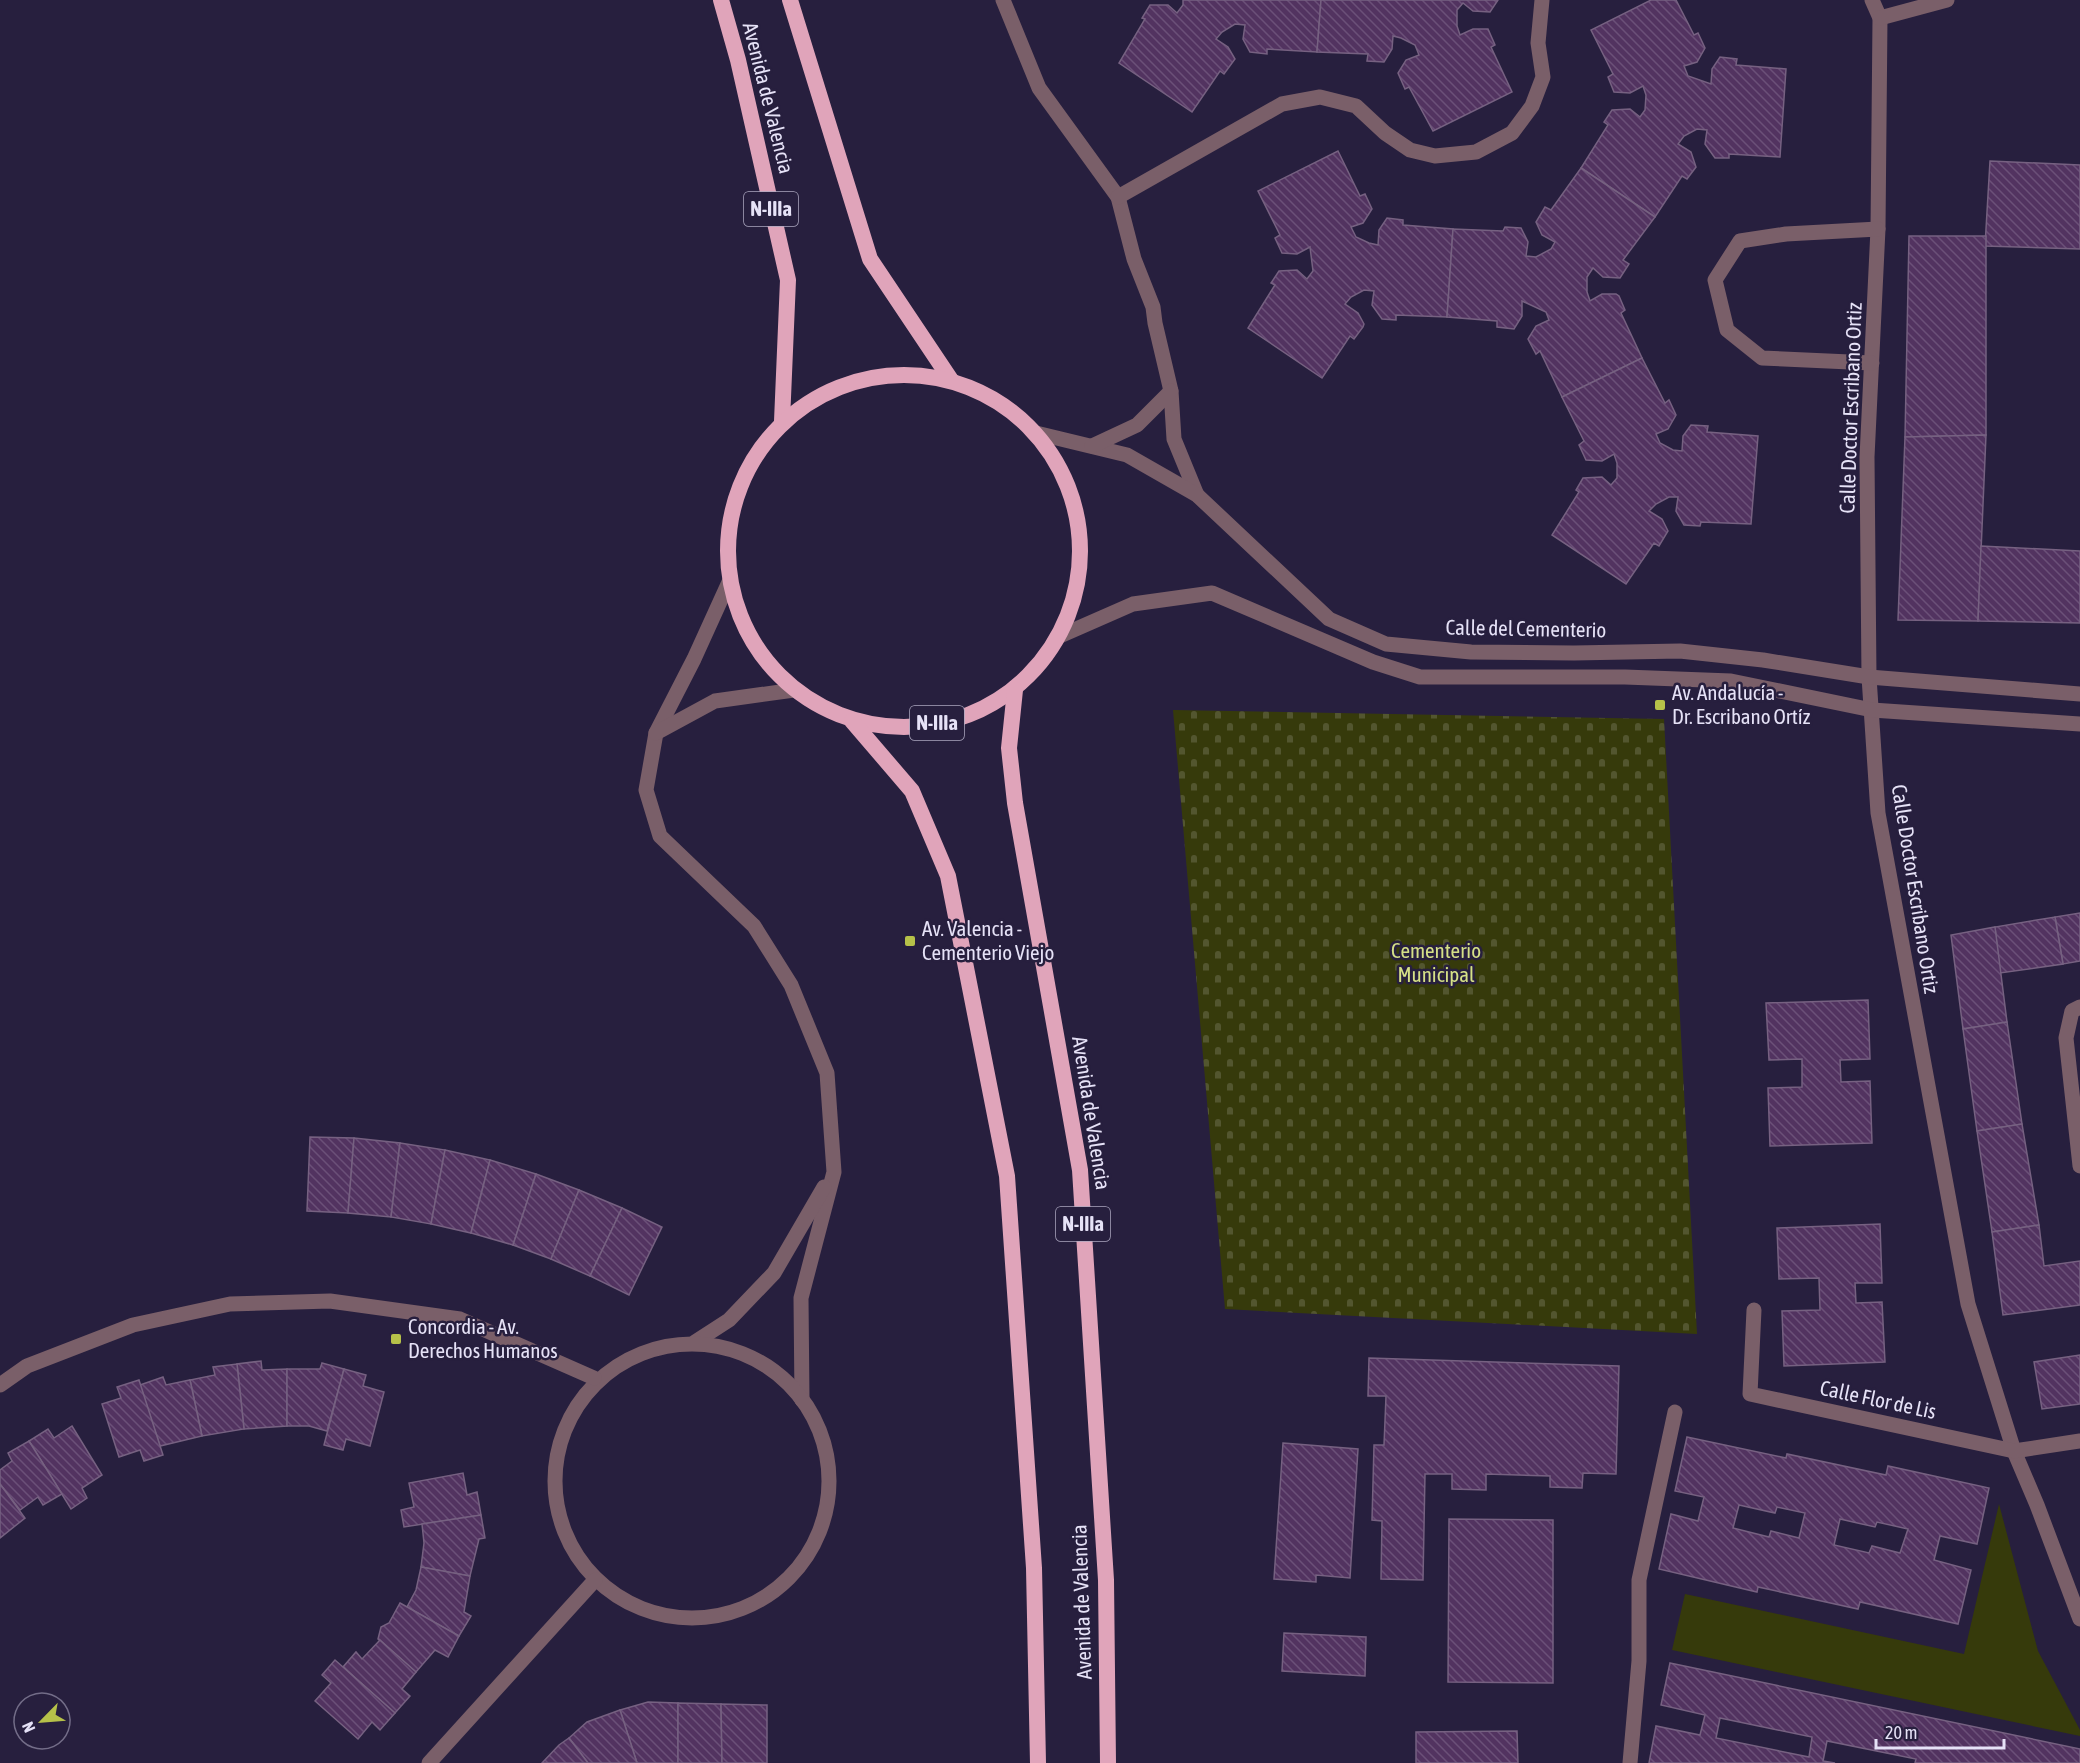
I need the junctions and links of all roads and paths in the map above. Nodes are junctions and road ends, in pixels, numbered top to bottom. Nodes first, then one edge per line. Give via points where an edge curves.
1 (721, 0) edge
2 (790, 0) edge
3 (1003, 0) edge
4 (1542, 0) edge
5 (1872, 0) edge
6 (1947, 0) edge
7 (1880, 18) junction
8 (1118, 197) junction
9 (1878, 229) junction
10 (1872, 363) junction
11 (951, 380) junction
12 (1171, 391) junction
13 (782, 422) junction
14 (1036, 433) junction
15 (1092, 447) junction
16 (1197, 495) junction
17 (729, 582) junction
18 (1060, 636) junction
19 (1869, 677) junction
20 (794, 690) junction
21 (1015, 690) junction
22 (2080, 694) edge
23 (1872, 710) junction
24 (852, 721) junction
25 (2080, 724) edge
26 (656, 733) junction
27 (2080, 1007) edge
28 (2080, 1166) edge
29 (834, 1172) junction
30 (1754, 1310) dead end
31 (695, 1342) junction
32 (594, 1378) junction
33 (0, 1385) edge
34 (802, 1400) junction
35 (1675, 1412) dead end
36 (2080, 1441) edge
37 (2014, 1451) junction
38 (595, 1580) junction
39 (2080, 1619) edge
40 (429, 1763) edge
41 (1038, 1763) edge
42 (1108, 1763) edge
43 (1630, 1763) edge

1 - 13 highway, Avenida de Valencia / N-IIIa via 788,280
2 - 11 highway via 870,259
3 - 8 street via 1039,88
4 - 8 street via 1538,43 1543,77 1532,106 1512,133 1476,152 1435,156 1410,150 1356,106 1320,97 1282,104
5 - 7 street, Calle Doctor Escribano Ortiz
6 - 7 street
7 - 9 street, Calle Doctor Escribano Ortiz
8 - 12 street via 1134,259 1153,307
9 - 10 street, Calle Doctor Escribano Ortiz
9 - 10 street via 1740,241 1715,280 1728,330 1762,358
10 - 19 street, Calle Doctor Escribano Ortiz via 1867,457
11 - 13 highway, N-IIIa via 891,374 832,388
11 - 14 highway, N-IIIa via 998,401
12 - 15 street via 1137,425
12 - 16 street via 1174,439
13 - 17 highway, N-IIIa via 747,468 728,524
14 - 15 street, Calle del Cementerio
14 - 18 highway, N-IIIa via 1066,479 1080,531 1078,585
15 - 16 street, Calle del Cementerio via 1127,455
16 - 19 street, Calle del Cementerio via 1329,619 1386,644 1471,652 1680,651
17 - 20 highway, N-IIIa via 751,642
17 - 26 street
18 - 21 highway, N-IIIa via 1040,665
18 - 23 street via 1133,604 1212,593 1373,662 1420,677 1731,681
19 - 22 street, Calle del Cementerio
19 - 23 street, Calle Doctor Escribano Ortiz
20 - 24 highway, N-IIIa
20 - 26 street via 715,701
21 - 24 highway, N-IIIa via 965,718 909,729
21 - 42 highway, Avenida de Valencia / N-IIIa via 1009,748 1015,803 1080,1170 1106,1580
23 - 25 street
23 - 37 street, Calle Doctor Escribano Ortiz via 1878,813 1968,1304
24 - 41 highway, N-IIIa via 912,791 948,876 1007,1176 1034,1568
26 - 29 street via 646,790 660,836 754,926 791,985 827,1073
27 - 28 street via 2072,1011 2066,1038
29 - 31 street via 774,1273 729,1320
29 - 34 street via 801,1298
30 - 37 street, Calle Flor de Lis via 1750,1394
31 - 32 street via 659,1346
31 - 34 street via 759,1360 788,1381
32 - 33 street via 460,1319 330,1301 230,1304 133,1325 27,1366
32 - 38 street via 560,1440 554,1488 559,1521
34 - 38 street via 816,1419 830,1472 829,1504 813,1549 800,1570 763,1601 701,1620 667,1618 622,1601
35 - 43 street via 1639,1580 1639,1661
36 - 37 street, Calle Flor de Lis
37 - 39 street, Calle Doctor Escribano Ortiz
38 - 40 street

